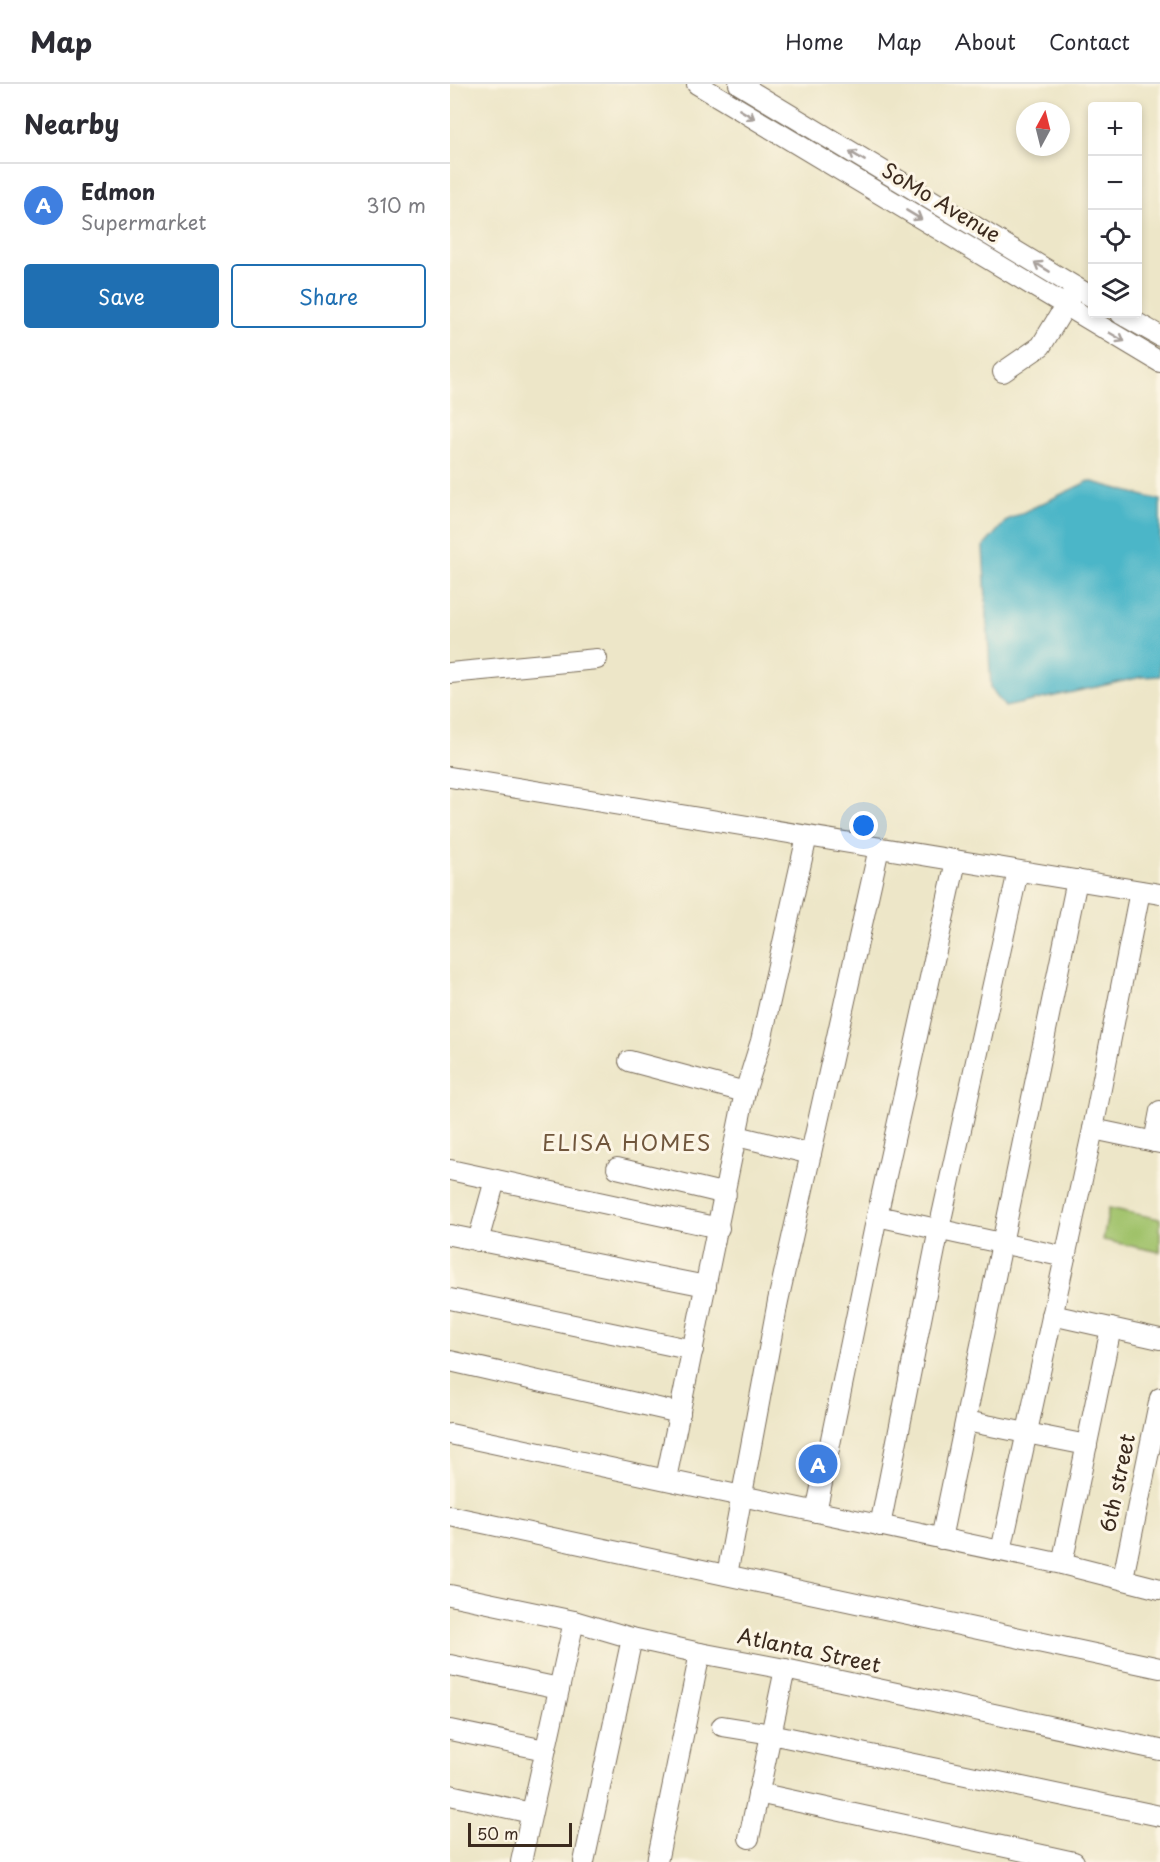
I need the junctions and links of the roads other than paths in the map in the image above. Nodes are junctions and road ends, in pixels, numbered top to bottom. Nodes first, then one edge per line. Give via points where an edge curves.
1 (697, 84) edge
2 (739, 84) edge
3 (1085, 292) edge
4 (1065, 306) junction
5 (1128, 318) edge
6 (1160, 336) edge
7 (1160, 362) edge
8 (1003, 372) dead end
9 (597, 659) dead end
10 (450, 673) edge
11 (450, 777) edge
12 (807, 836) junction
13 (879, 849) junction
14 (956, 861) junction
15 (1018, 871) junction
16 (1077, 880) junction
17 (1150, 892) edge
18 (629, 1061) dead end
19 (745, 1092) junction
20 (1160, 1111) edge
21 (1093, 1129) junction
22 (737, 1137) junction
23 (1157, 1143) edge
24 (811, 1154) junction
25 (617, 1168) dead end
26 (450, 1170) edge
27 (495, 1180) junction
28 (726, 1194) junction
29 (877, 1216) junction
30 (719, 1228) junction
31 (939, 1229) junction
32 (450, 1235) edge
33 (477, 1241) junction
34 (1002, 1243) junction
35 (1065, 1257) junction
36 (706, 1286) junction
37 (450, 1299) edge
38 (1052, 1315) junction
39 (1111, 1328) junction
40 (1160, 1339) edge
41 (693, 1350) junction
42 (450, 1361) edge
43 (1160, 1398) edge
44 (680, 1413) junction
45 (966, 1420) junction
46 (1027, 1432) junction
47 (450, 1434) edge
48 (1087, 1445) junction
49 (666, 1479) junction
50 (742, 1497) junction
51 (816, 1512) junction
52 (450, 1515) edge
53 (880, 1526) junction
54 (941, 1539) junction
55 (1001, 1551) junction
56 (1062, 1564) junction
57 (727, 1575) junction
58 (1123, 1578) junction
59 (1160, 1589) edge
60 (450, 1596) edge
61 (574, 1621) junction
62 (632, 1638) junction
63 (700, 1653) junction
64 (450, 1665) edge
65 (1160, 1668) edge
66 (785, 1669) junction
67 (559, 1688) junction
68 (722, 1726) dead end
69 (450, 1730) edge
70 (771, 1734) junction
71 (545, 1750) junction
72 (1160, 1750) edge
73 (758, 1793) junction
74 (450, 1795) edge
75 (531, 1813) junction
76 (1160, 1816) edge
77 (749, 1838) dead end
78 (520, 1862) edge
79 (584, 1862) edge
80 (657, 1862) edge
81 (1074, 1862) edge

1 -> 4 street, SoMo Avenue
3 -> 2 street, SoMo Avenue
3 - 4 street
4 -> 7 street, SoMo Avenue
4 - 8 street via 1041,346
5 - 6 street
9 - 10 street
11 - 12 street
12 - 13 street
12 - 19 street via 761,1041
13 - 14 street
13 - 24 street
14 - 15 street
14 - 29 street
15 - 16 street
15 - 31 street
16 - 17 street
16 - 34 street
17 - 21 street
18 - 19 street
19 - 22 street
20 - 23 street
21 - 23 street
21 - 35 street
22 - 24 street
22 - 28 street
24 - 50 street via 778,1301
25 - 28 street
26 - 27 street
27 - 30 street
27 - 33 street
28 - 30 street
29 - 31 street
29 - 51 street
30 - 36 street
31 - 34 street
31 - 53 street
32 - 33 street
33 - 36 street
34 - 35 street
34 - 45 street
35 - 38 street
36 - 41 street
37 - 41 street
38 - 39 street
38 - 46 street
39 - 40 street
39 - 48 street
41 - 44 street
42 - 44 street
43 - 58 street, 6th street
44 - 49 street
45 - 46 street
45 - 54 street
46 - 48 street
46 - 55 street
47 - 49 street
48 - 56 street
49 - 50 street
50 - 51 street
50 - 57 street
51 - 53 street
52 - 57 street
53 - 54 street
54 - 55 street
55 - 56 street
56 - 58 street
57 - 65 street
58 - 59 street
60 - 61 street, Atlanta Street
61 - 62 street, Atlanta Street
61 - 67 street
62 - 63 street, Atlanta Street
62 - 79 street
63 - 66 street, Atlanta Street
63 - 80 street
64 - 67 street
66 - 70 street
66 - 72 street, Atlanta Street
67 - 71 street
68 - 70 street
69 - 71 street
70 - 73 street
70 - 76 street
71 - 75 street
73 - 77 street
73 - 81 street
74 - 75 street
75 - 78 street

